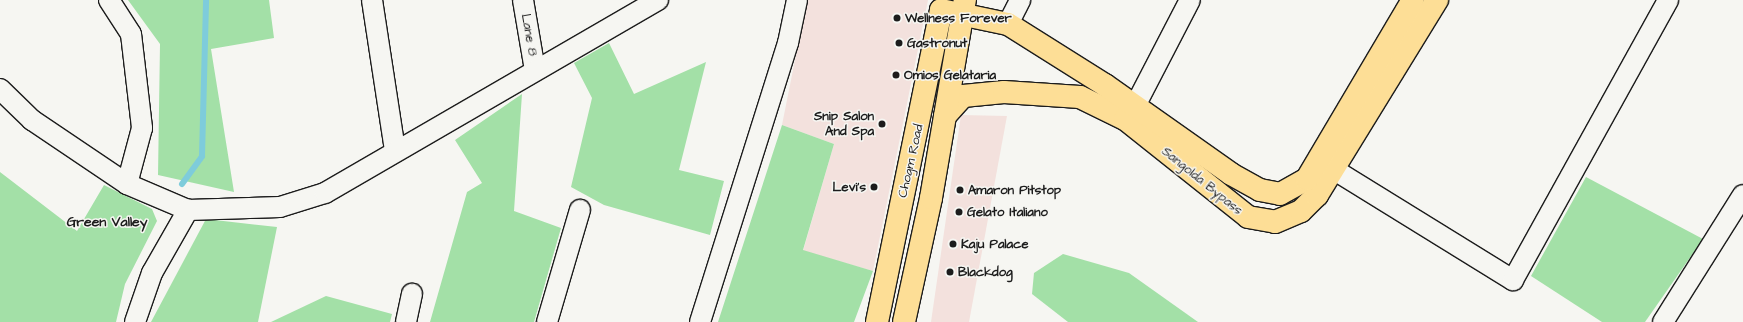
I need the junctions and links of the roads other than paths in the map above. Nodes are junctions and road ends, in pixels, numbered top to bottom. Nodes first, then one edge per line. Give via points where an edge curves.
1 (109, 0) edge
2 (372, 0) edge
3 (523, 0) edge
4 (658, 0) edge
5 (797, 0) edge
6 (1020, 0) edge
7 (1190, 0) edge
8 (1414, 0) edge
9 (1437, 0) edge
10 (1668, 0) edge
11 (942, 5) edge
12 (964, 7) edge
13 (1008, 24) junction
14 (535, 70) junction
15 (0, 89) edge
16 (1136, 106) junction
17 (945, 116) junction
18 (395, 150) junction
19 (1326, 165) junction
20 (127, 184) junction
21 (1743, 195) edge
22 (188, 210) junction
23 (580, 210) dead end
24 (412, 294) dead end
25 (135, 322) edge
26 (406, 322) edge
27 (547, 322) edge
28 (700, 322) edge
29 (877, 322) edge
30 (904, 322) edge
31 (1663, 322) edge

1 - 20 street via 131,34 142,128
2 - 18 street
3 - 14 street, Lane 8
4 - 14 street
5 - 28 street via 788,43
6 - 13 street
7 - 16 street
8 - 19 main road, Sangolda Bypass
9 - 19 main road, Sangolda Bypass
10 - 19 street via 1512,280
11 - 12 main road, Sangolda Bypass
11 - 29 main road, Chogm Road via 923,110
12 - 13 main road, Sangolda Bypass
12 - 17 main road, Chogm Road
13 - 16 main road, Sangolda Bypass
14 - 18 street
15 - 20 street via 32,120
16 - 19 main road, Sangolda Bypass via 1260,190 1280,194
17 - 19 main road, Sangolda Bypass via 963,96 1004,92 1080,97 1125,119 1248,217 1275,222 1301,212
17 - 30 main road, Chogm Road
18 - 22 street via 325,193 280,207
20 - 22 street
21 - 31 street
22 - 25 street via 152,273
23 - 27 street
24 - 26 street

